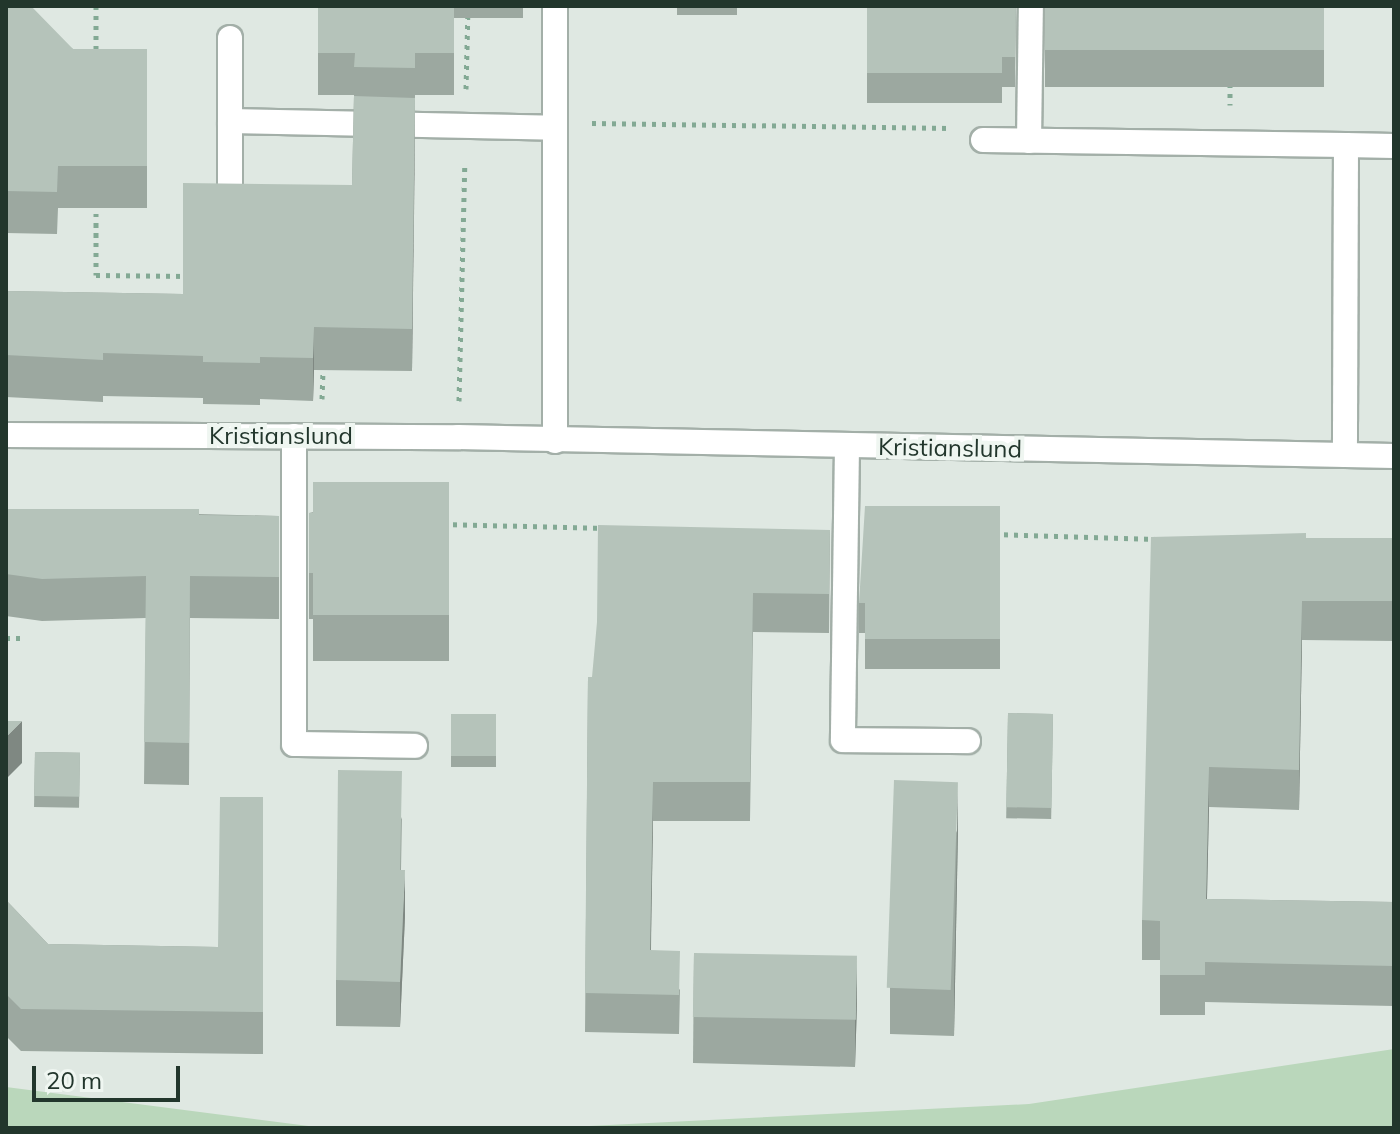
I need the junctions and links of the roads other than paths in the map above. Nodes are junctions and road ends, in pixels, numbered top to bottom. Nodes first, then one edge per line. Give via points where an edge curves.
1 (555, 6) edge
2 (1031, 6) edge
3 (230, 38) dead end
4 (230, 121) junction
5 (555, 128) junction
6 (983, 140) road end
7 (1029, 141) junction
8 (1346, 145) junction
9 (1394, 146) edge
10 (230, 194) edge
11 (6, 435) edge
12 (294, 436) junction
13 (555, 441) junction
14 (847, 446) junction
15 (1345, 455) junction
16 (1394, 456) edge
17 (968, 741) dead end
18 (415, 746) dead end

1 - 5 street
2 - 7 street
3 - 4 street
4 - 5 street
4 - 10 street
5 - 13 street
6 - 7 street
7 - 8 street
8 - 9 street
8 - 15 street
11 - 12 street, Kristianslund
12 - 13 street, Kristianslund
12 - 18 street via 294,744
13 - 14 street, Kristianslund
14 - 15 street, Kristianslund
14 - 17 street via 843,740
15 - 16 street, Kristianslund

